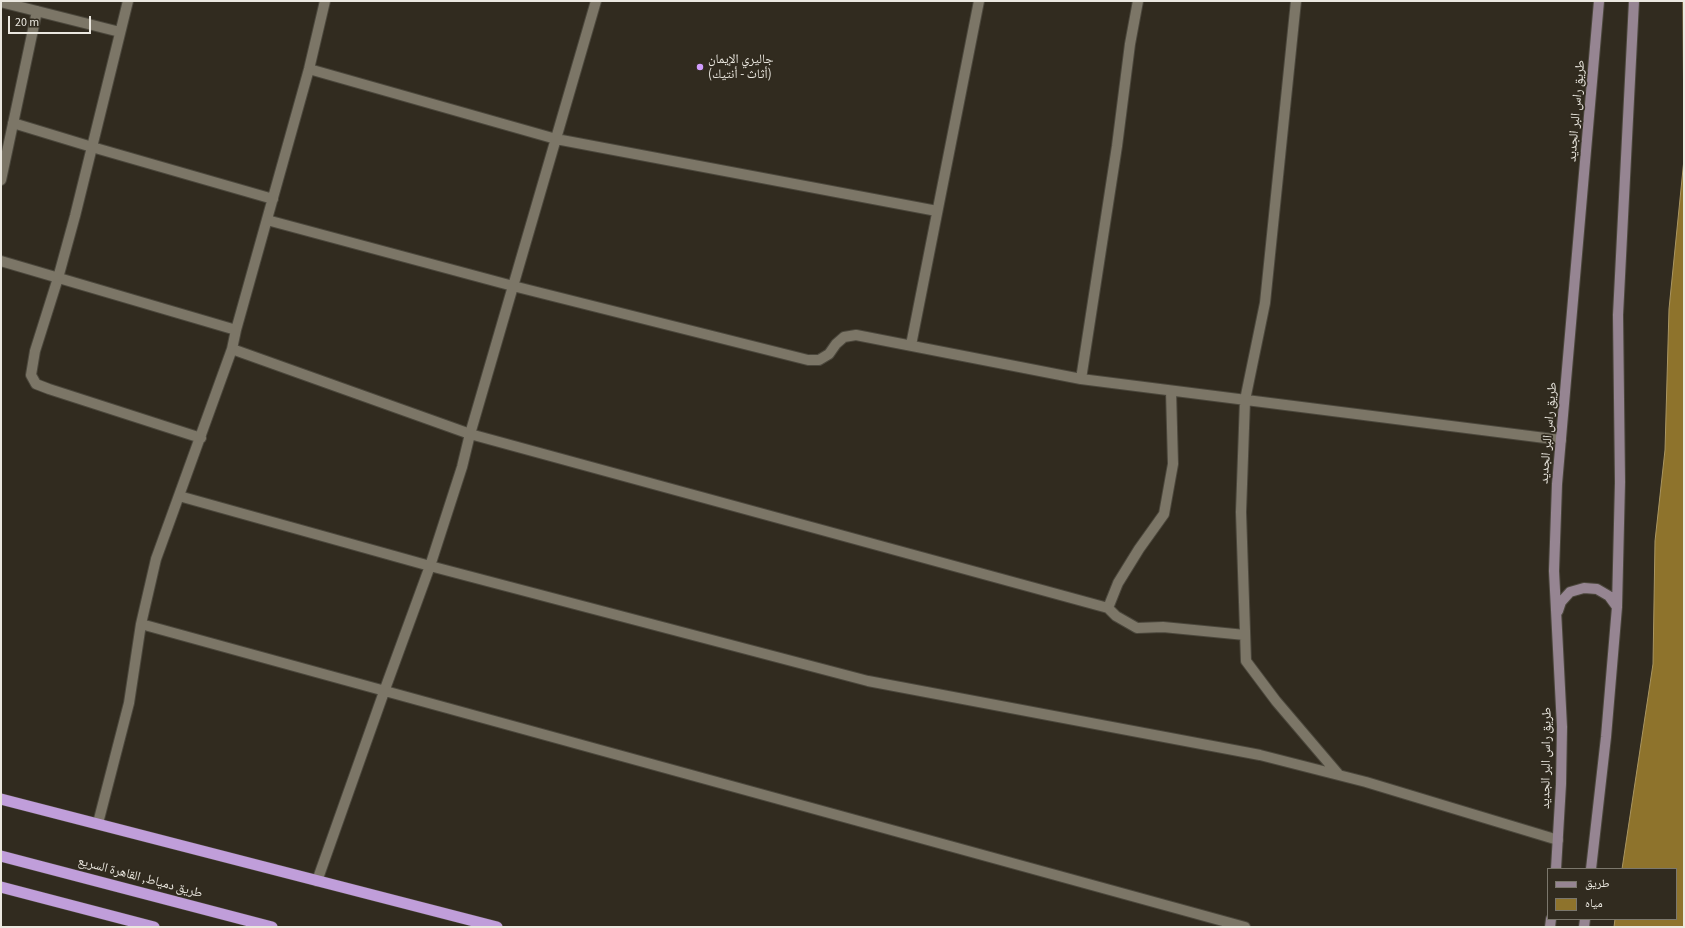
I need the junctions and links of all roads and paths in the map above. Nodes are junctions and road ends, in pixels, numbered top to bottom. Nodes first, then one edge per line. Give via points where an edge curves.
1 (128, 1) edge
2 (325, 1) edge
3 (596, 1) edge
4 (979, 1) edge
5 (1138, 1) edge
6 (1296, 1) edge
7 (1599, 1) edge
8 (1634, 1) edge
9 (1, 2) edge
10 (37, 11) junction
11 (120, 32) junction
12 (309, 69) junction
13 (13, 123) junction
14 (556, 139) junction
15 (92, 147) junction
16 (1, 180) edge
17 (273, 199) junction
18 (937, 211) junction
19 (267, 220) junction
20 (1, 261) edge
21 (58, 278) junction
22 (513, 286) junction
23 (236, 330) junction
24 (911, 345) junction
25 (232, 349) junction
26 (1081, 379) junction
27 (1171, 391) junction
28 (1245, 400) junction
29 (470, 434) junction
30 (201, 438) junction
31 (1561, 440) junction
32 (179, 496) junction
33 (430, 566) junction
34 (1617, 607) junction
35 (1108, 608) junction
36 (1556, 615) junction
37 (141, 624) junction
38 (1245, 635) junction
39 (385, 689) junction
40 (1340, 775) junction
41 (1, 799) edge
42 (98, 823) junction
43 (1558, 840) junction
44 (1, 856) edge
45 (1556, 868) edge
46 (1591, 868) edge
47 (318, 881) junction
48 (1, 887) edge
49 (154, 927) edge
50 (272, 927) edge
51 (497, 927) edge
52 (1245, 927) edge

1 - 11 street
2 - 12 street
3 - 14 street
4 - 18 street
5 - 26 street
6 - 28 street via 1265,303
7 - 31 main road, طريق راس البر الجديد
8 - 34 main road via 1618,315 1620,475
9 - 10 street
10 - 11 street
10 - 13 street
11 - 15 street
12 - 14 street
12 - 17 street
13 - 15 street
13 - 16 street
14 - 18 street
14 - 22 street
15 - 17 street
15 - 21 street
17 - 19 street
18 - 24 street
19 - 22 street
19 - 23 street
20 - 21 street
21 - 23 street
21 - 30 street via 35,351 31,375 36,384
22 - 24 street via 808,360 819,360 829,354 844,337 856,335
22 - 29 street
23 - 25 street
24 - 26 street
25 - 29 street
25 - 30 street
26 - 27 street
27 - 28 street
27 - 35 street via 1173,464 1164,514 1118,583
28 - 31 street
28 - 38 street via 1241,512
29 - 33 street via 462,468
29 - 35 street
30 - 32 street
31 - 36 main road, طريق راس البر الجديد via 1555,527
32 - 33 street
32 - 37 street via 156,559
33 - 39 street
33 - 40 street via 868,681 1260,755
34 - 36 main road via 1609,596 1597,589 1584,588 1570,592 1561,602
34 - 46 main road
35 - 38 street via 1116,616 1137,628 1163,627
36 - 43 main road, طريق راس البر الجديد via 1562,727
37 - 39 street
37 - 42 street via 129,703
38 - 40 street via 1246,661 1276,701
39 - 47 street
39 - 52 street
40 - 43 street
41 - 42 highway
42 - 47 highway
43 - 45 main road, طريق راس البر الجديد
44 - 50 highway, طريق دمياط, القاهرة السريع
47 - 51 highway
48 - 49 highway

